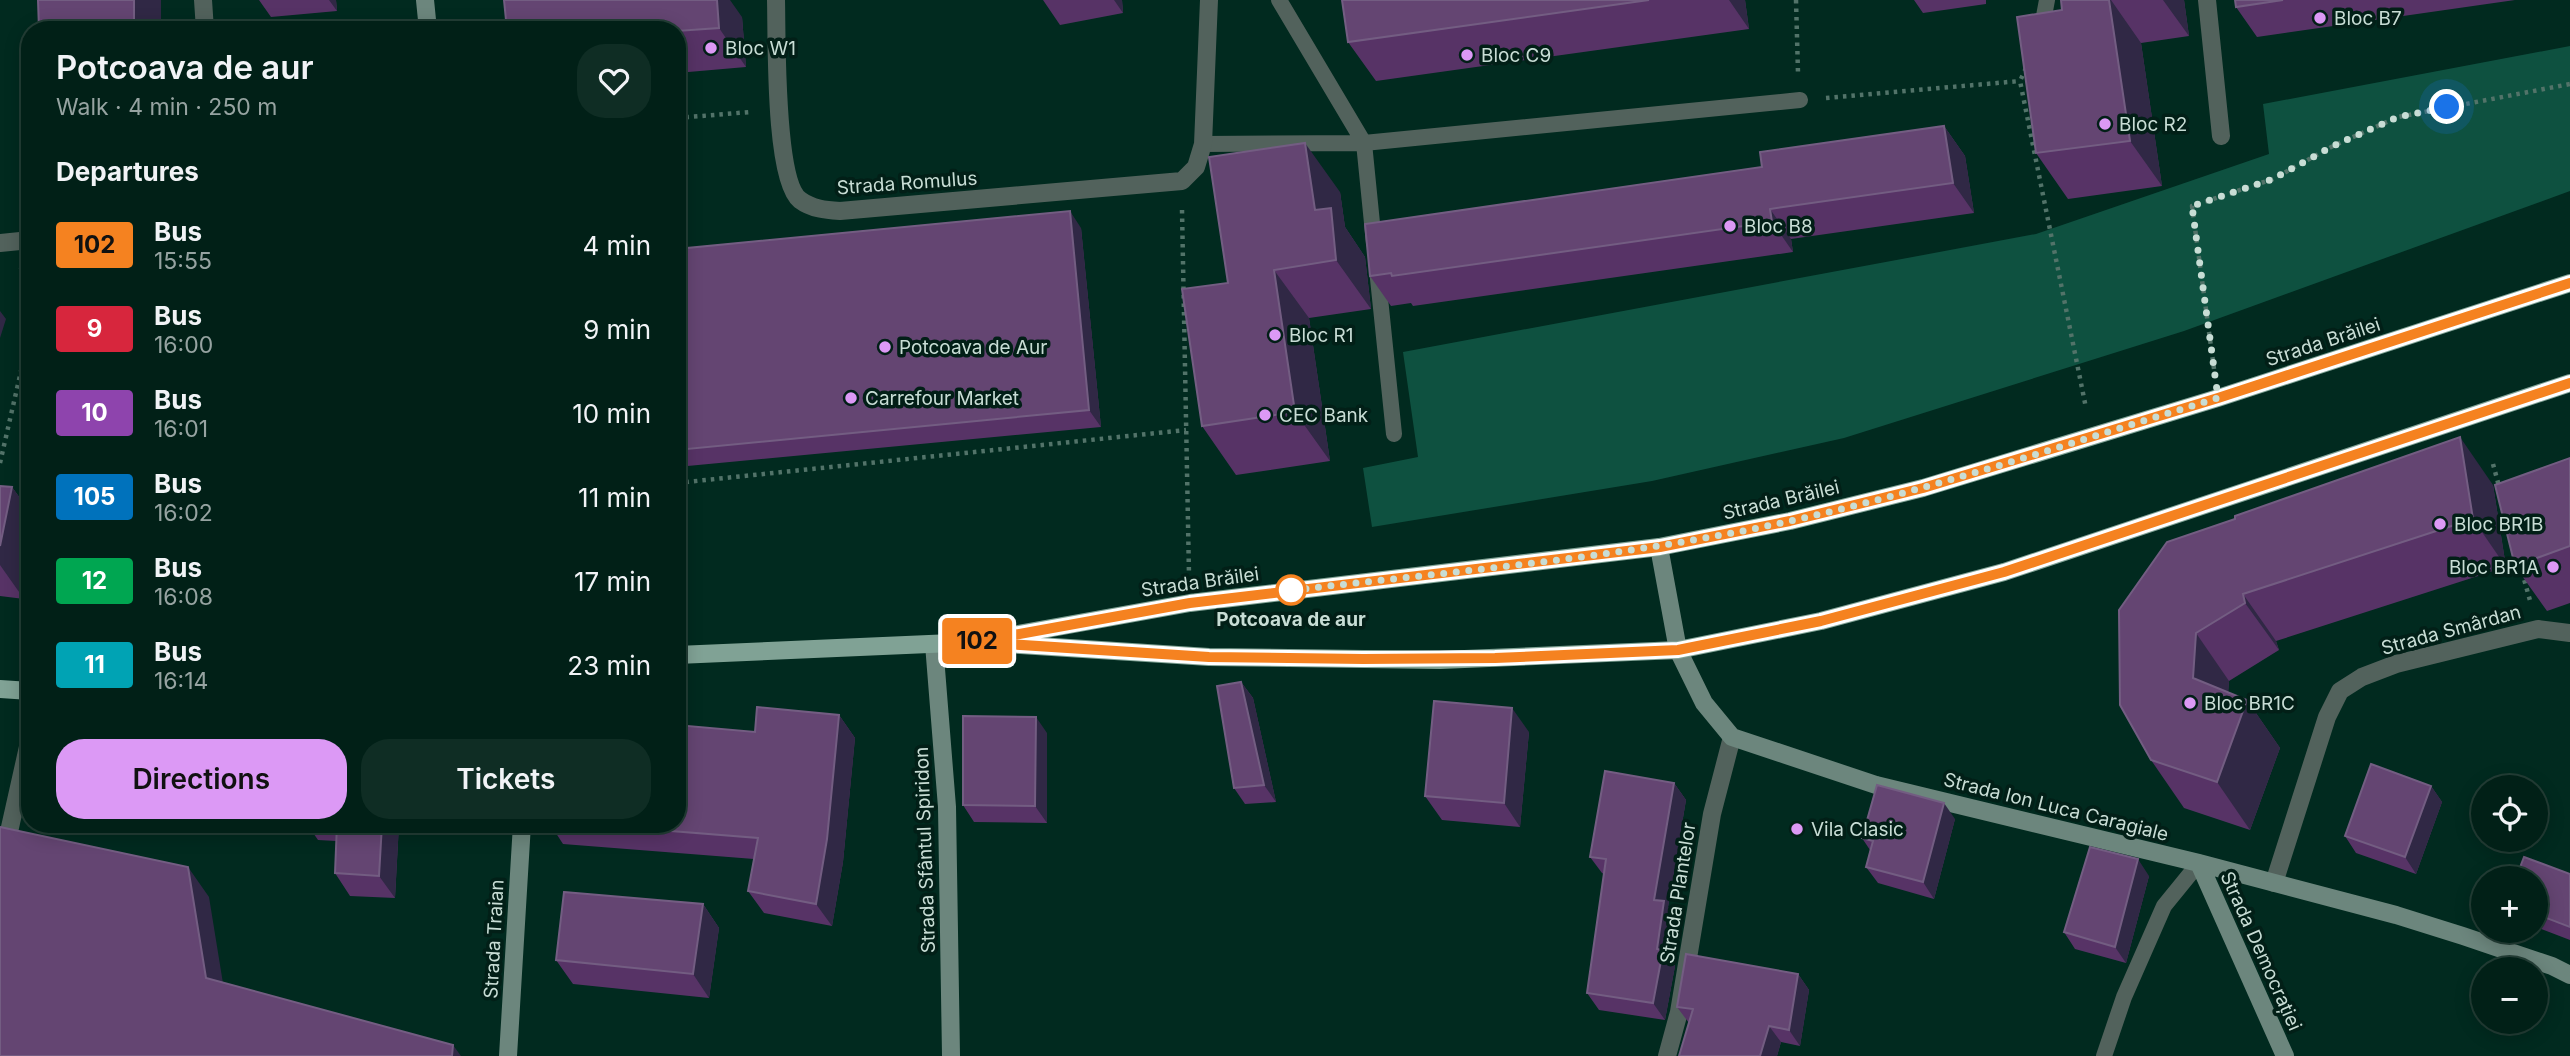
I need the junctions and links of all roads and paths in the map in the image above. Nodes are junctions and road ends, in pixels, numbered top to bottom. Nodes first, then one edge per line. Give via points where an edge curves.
1 (203, 0) edge
2 (425, 0) edge
3 (776, 0) edge
4 (1209, 0) edge
5 (1279, 0) edge
6 (1796, 0) edge
7 (2047, 0) edge
8 (2207, 0) edge
9 (204, 21) edge
10 (427, 21) edge
11 (2040, 37) joint
12 (2020, 81) junction
13 (2570, 85) edge
14 (1800, 100) junction
15 (779, 110) junction
16 (686, 117) edge
17 (2221, 136) dead end
18 (1364, 143) junction
19 (1203, 144) junction
20 (1182, 181) junction
21 (2570, 283) edge
22 (21, 371) edge
23 (2570, 383) edge
24 (2218, 398) junction
25 (1186, 430) junction
26 (1394, 434) dead end
27 (2091, 437) junction
28 (0, 463) edge
29 (2493, 464) dead end
30 (686, 482) edge
31 (2503, 502) edge
32 (1660, 547) junction
33 (2521, 565) edge
34 (1190, 603) junction
35 (2538, 629) junction
36 (2570, 633) edge
37 (975, 642) junction
38 (934, 644) junction
39 (1678, 650) junction
40 (686, 655) edge
41 (0, 689) edge
42 (21, 690) edge
43 (1732, 737) junction
44 (21, 778) edge
45 (521, 833) edge
46 (2199, 863) junction
47 (0, 872) edge
48 (2274, 883) junction
49 (2570, 975) edge
50 (508, 1056) edge
51 (951, 1056) edge
52 (1667, 1056) edge
53 (2104, 1056) edge
54 (2285, 1056) edge

1 - 9 street
2 - 10 street
3 - 15 street, Strada Romulus
4 - 19 street
5 - 18 lane
6 - 14 path
7 - 11 lane
8 - 17 street
11 - 12 path
12 - 14 path
12 - 27 path
13 - 24 path via 2398,117 2273,179 2192,206
14 - 18 lane
15 - 16 path
15 - 20 street, Strada Romulus via 790,187 799,199 817,209 841,211
18 - 19 lane
18 - 26 lane
19 - 20 street via 1196,167
20 - 25 path
21 - 24 main road, Strada Brăilei
22 - 28 path
23 - 39 main road, Strada Brăilei via 2004,572 1821,621
24 - 27 main road, Strada Brăilei
25 - 30 path
25 - 34 path
27 - 32 main road, Strada Brăilei via 1923,488
29 - 31 path
32 - 34 main road, Strada Brăilei
32 - 39 street
33 - 35 path
34 - 37 main road, Strada Brăilei
35 - 36 street, Strada Smârdan
35 - 48 street, Strada Smârdan via 2396,664 2340,691 2327,717
37 - 38 main road, Strada Brăilei
37 - 39 main road, Strada Brăilei via 1209,657 1440,660
38 - 40 main road, Strada Brăilei
38 - 51 street, Strada Sfântul Spiridon via 947,807
39 - 43 street via 1704,703
41 - 42 main road
43 - 46 street, Strada Ion Luca Caragiale via 1876,785
43 - 52 street, Strada Plantelor via 1712,814 1679,1012
44 - 47 street
45 - 50 street, Strada Traian
46 - 48 street, Strada Ion Luca Caragiale
46 - 53 lane via 2164,906
46 - 54 street, Strada Democrației
48 - 49 street, Strada Ion Luca Caragiale via 2463,936

